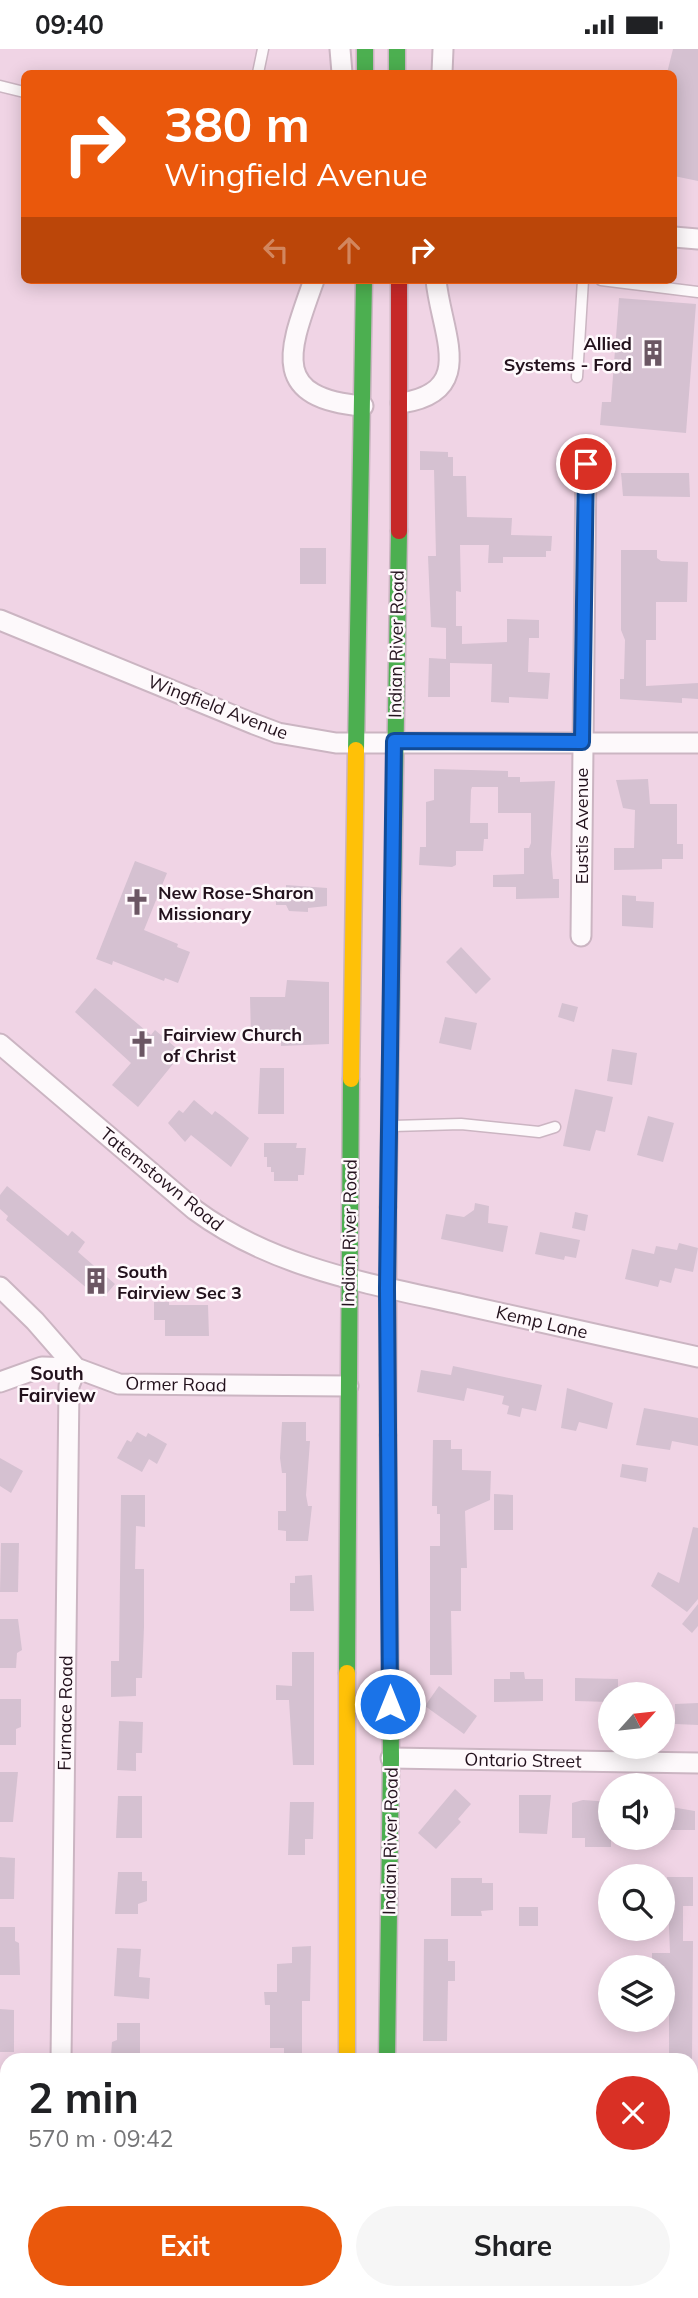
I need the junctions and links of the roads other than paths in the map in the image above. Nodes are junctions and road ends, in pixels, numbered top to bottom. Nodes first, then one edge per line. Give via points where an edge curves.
1 (262, 49) edge
2 (340, 49) edge
3 (365, 49) edge
4 (397, 49) edge
5 (443, 49) edge
6 (258, 70) edge
7 (342, 70) edge
8 (365, 70) edge
9 (397, 70) edge
10 (442, 70) edge
11 (0, 86) edge
12 (21, 91) edge
13 (677, 237) edge
14 (698, 239) edge
15 (313, 284) edge
16 (364, 284) edge
17 (399, 284) edge
18 (437, 284) edge
19 (583, 284) edge
20 (633, 284) edge
21 (698, 292) edge
22 (577, 377) dead end
23 (401, 403) junction
24 (363, 406) junction
25 (586, 464) dead end
26 (0, 620) edge
27 (354, 741) junction
28 (394, 741) junction
29 (582, 742) junction
30 (698, 743) edge
31 (581, 936) dead end
32 (0, 1044) edge
33 (389, 1127) junction
34 (555, 1127) dead end
35 (348, 1277) junction
36 (0, 1287) edge
37 (387, 1288) junction
38 (698, 1357) edge
39 (76, 1368) junction
40 (0, 1382) edge
41 (348, 1386) junction
42 (391, 1758) junction
43 (698, 1763) edge
44 (61, 2053) edge
45 (347, 2053) edge
46 (387, 2053) edge

1 - 6 lane
2 - 7 street
3 - 8 main road
4 - 9 main road
5 - 10 street
11 - 12 lane
13 - 14 street
15 - 24 street via 293,341 297,380 308,392 330,401
16 - 24 main road, Indian River Road
17 - 23 main road, Indian River Road
18 - 23 street via 449,350 447,375 442,387 430,395
19 - 22 lane
20 - 21 lane
23 - 28 main road, Indian River Road
24 - 27 main road, Indian River Road
25 - 29 street, Eustis Avenue
26 - 27 street, Wingfield Avenue via 266,729 305,738
27 - 28 street, Wingfield Avenue
27 - 35 main road, Indian River Road
28 - 29 street, Wingfield Avenue
28 - 33 main road, Indian River Road
29 - 30 street, Wingfield Avenue
29 - 31 street, Eustis Avenue
32 - 35 street, Tatemstown Road via 217,1226 266,1253
33 - 34 lane via 461,1124 528,1132
33 - 37 main road, Indian River Road
35 - 37 street, Tatemstown Road
35 - 41 main road, Indian River Road
36 - 39 street, Ormer Road
37 - 38 street, Kemp Lane
37 - 42 main road, Indian River Road
39 - 40 street via 42,1367
39 - 41 street, Ormer Road via 119,1384
39 - 44 street, Furnace Road via 69,1386
41 - 45 main road, Indian River Road
42 - 43 street, Ontario Street
42 - 46 main road, Indian River Road

